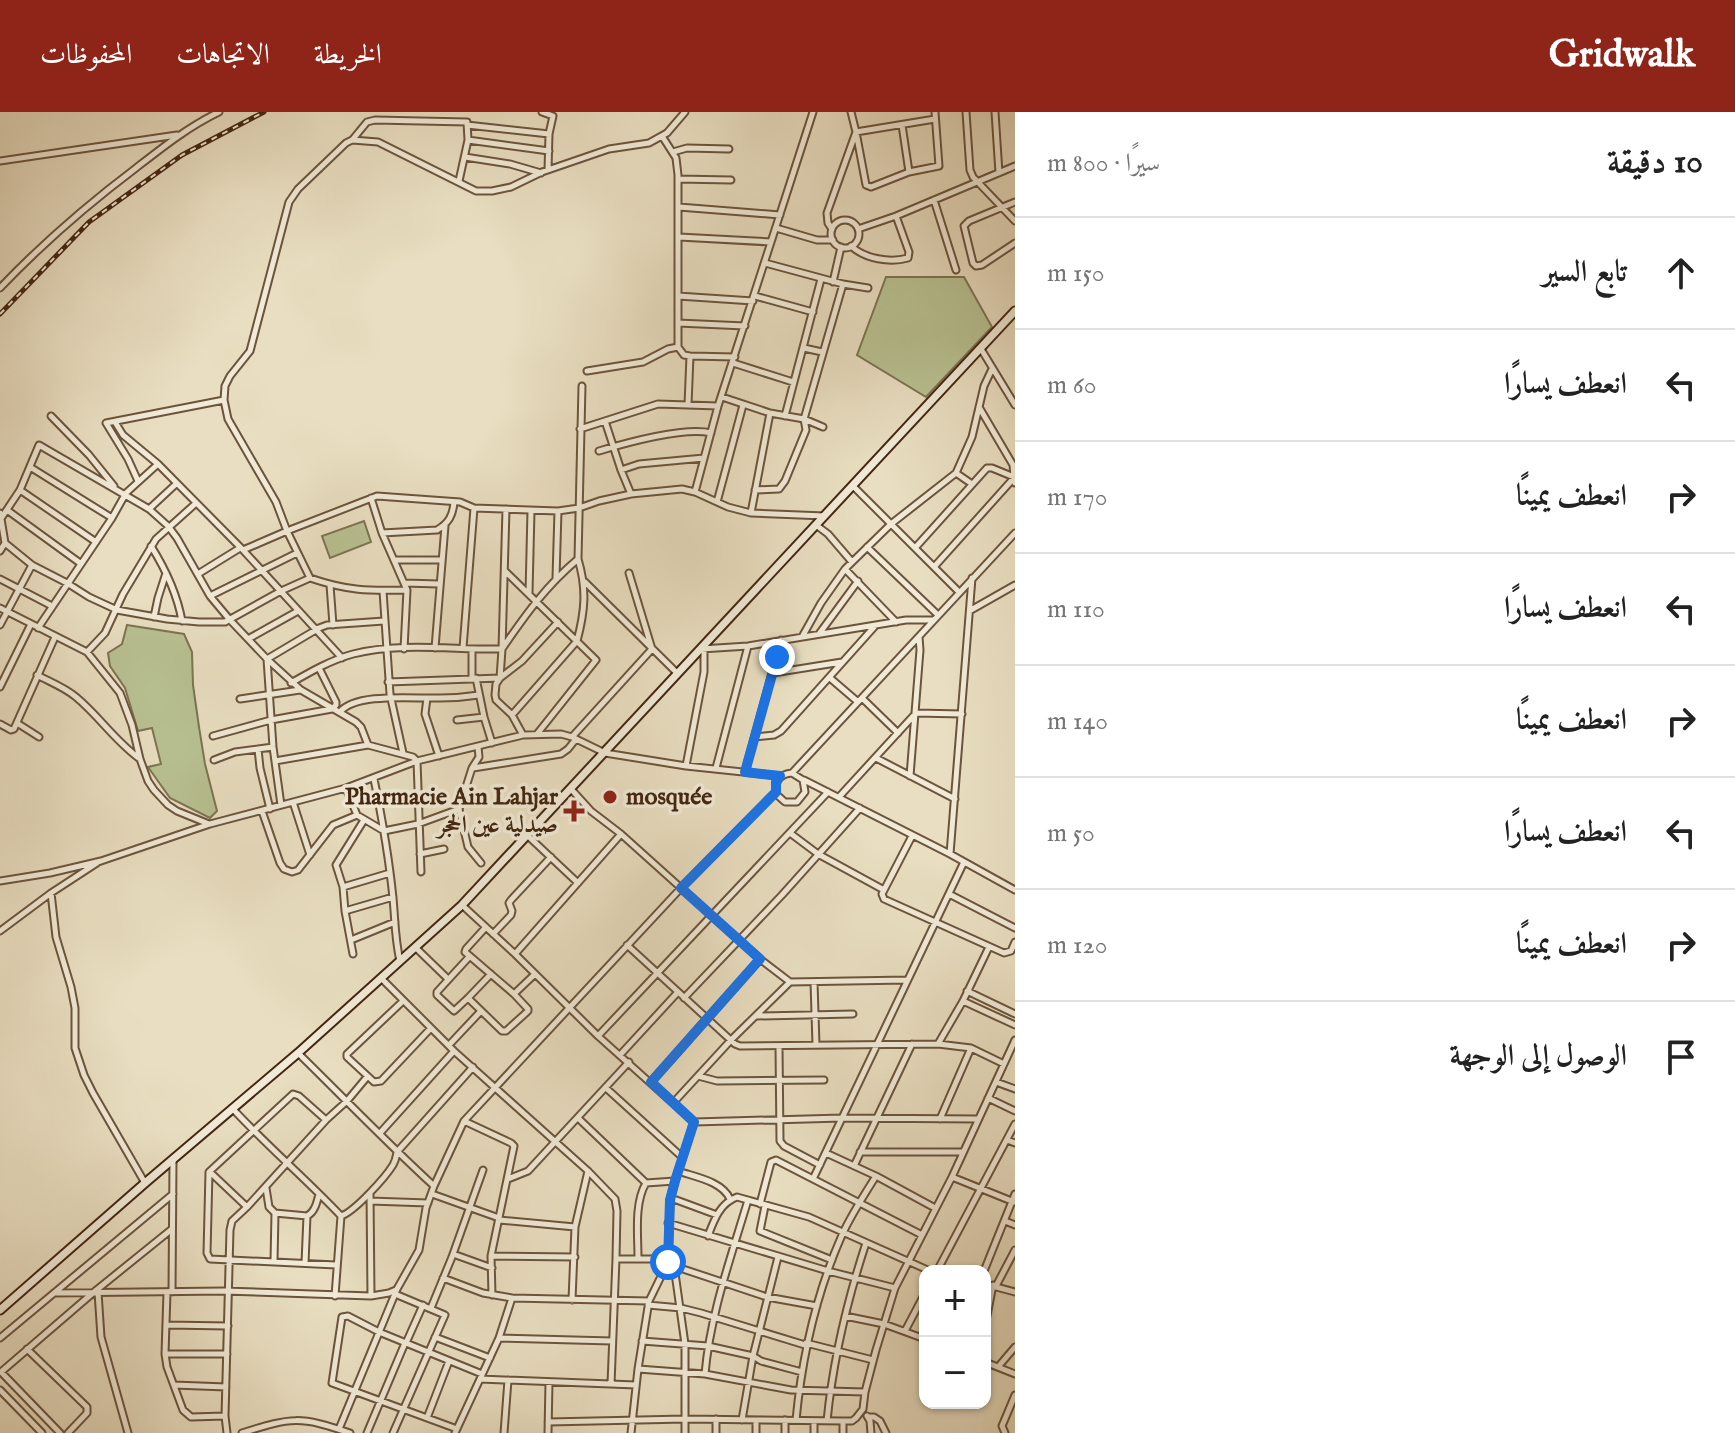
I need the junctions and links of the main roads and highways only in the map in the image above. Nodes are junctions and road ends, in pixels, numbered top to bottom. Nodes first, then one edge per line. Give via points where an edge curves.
1 (1015, 312) edge
2 (0, 1310) edge

1 - 2 main road via 462,905

